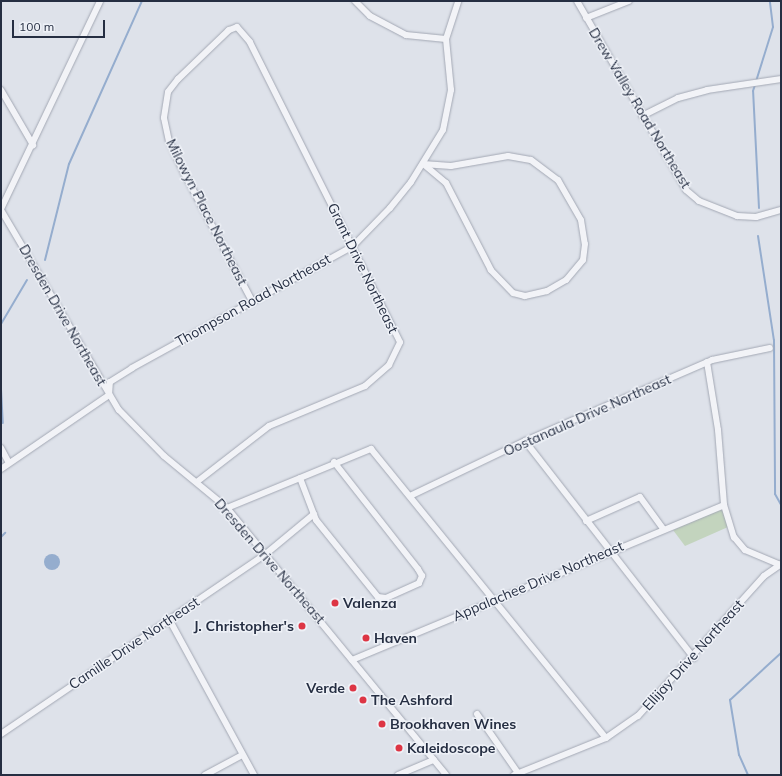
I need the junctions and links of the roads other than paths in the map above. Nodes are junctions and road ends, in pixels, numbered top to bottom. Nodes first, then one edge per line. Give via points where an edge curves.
1 (100, 1) edge
2 (355, 1) edge
3 (458, 1) edge
4 (577, 1) edge
5 (629, 1) edge
6 (586, 18) junction
7 (446, 39) junction
8 (781, 79) edge
9 (1, 90) edge
10 (642, 116) junction
11 (165, 122) joint
12 (33, 145) junction
13 (423, 164) junction
14 (1, 210) edge
15 (781, 210) edge
16 (353, 246) junction
17 (252, 301) junction
18 (770, 348) dead end
19 (706, 362) junction
20 (109, 395) junction
21 (525, 441) junction
22 (1, 448) edge
23 (334, 462) junction
24 (9, 463) junction
25 (1, 468) edge
26 (300, 478) junction
27 (198, 481) junction
28 (410, 496) junction
29 (724, 505) junction
30 (227, 508) junction
31 (314, 514) junction
32 (586, 521) junction
33 (663, 529) junction
34 (609, 551) junction
35 (266, 553) junction
36 (780, 565) edge
37 (493, 600) junction
38 (169, 619) junction
39 (694, 658) junction
40 (352, 660) junction
41 (477, 714) dead end
42 (1, 734) edge
43 (606, 738) junction
44 (242, 755) junction
45 (434, 760) junction
46 (516, 774) edge
47 (205, 775) edge
48 (254, 775) edge
49 (398, 775) edge
50 (446, 775) edge

1 - 12 street
2 - 7 street via 370,16 406,35
3 - 7 street, Thompson Road Northeast
4 - 6 street, Drew Valley Road Northeast
5 - 6 street
6 - 10 street, Drew Valley Road Northeast
7 - 13 street, Thompson Road Northeast via 449,109 443,130
8 - 10 street via 708,90 678,98
9 - 12 street
10 - 15 street, Drew Valley Road Northeast via 678,179 699,201 737,216 756,217
11 - 16 street, Grant Drive Northeast via 168,92 229,30 237,27 242,30
11 - 17 street, Milowyn Place Northeast via 184,173
12 - 14 street
13 - 13 street via 446,183 491,270 513,293 525,296 547,291 566,280 583,260 581,220 565,190 547,170 531,160 508,156 451,166
13 - 16 street, Thompson Road Northeast via 390,208
14 - 20 street, Dresden Drive Northeast
16 - 17 street, Thompson Road Northeast
16 - 27 street, Grant Drive Northeast via 400,342 398,353 365,386 269,426
17 - 20 street, Thompson Road Northeast via 110,382
18 - 19 street, Oostanaula Drive Northeast
19 - 21 street, Oostanaula Drive Northeast
19 - 29 street via 718,430
20 - 24 street
20 - 27 street, Dresden Drive Northeast via 135,430
21 - 28 street, Oostanaula Drive Northeast
21 - 32 street
22 - 24 street
23 - 26 street
23 - 28 street via 371,449
23 - 31 street via 418,569 422,576 419,583 386,598 378,597
24 - 25 street
26 - 30 street
26 - 31 street
27 - 30 street, Dresden Drive Northeast
28 - 37 street
29 - 33 street, Appalachee Drive Northeast
29 - 36 street via 734,537 745,550
30 - 35 street, Dresden Drive Northeast
31 - 35 street, Camille Drive Northeast
32 - 33 street via 640,498
32 - 34 street
33 - 34 street, Appalachee Drive Northeast
34 - 37 street, Appalachee Drive Northeast
34 - 39 street
35 - 38 street, Camille Drive Northeast
35 - 40 street, Dresden Drive Northeast
36 - 39 street, Ellijay Drive Northeast via 764,576
37 - 40 street, Appalachee Drive Northeast
37 - 43 street
38 - 42 street, Camille Drive Northeast
38 - 44 street
39 - 43 street, Ellijay Drive Northeast via 650,705
40 - 45 street, Dresden Drive Northeast
41 - 46 street
43 - 46 street, Ellijay Drive Northeast
44 - 47 street
44 - 48 street
45 - 49 street
45 - 50 street, Dresden Drive Northeast

